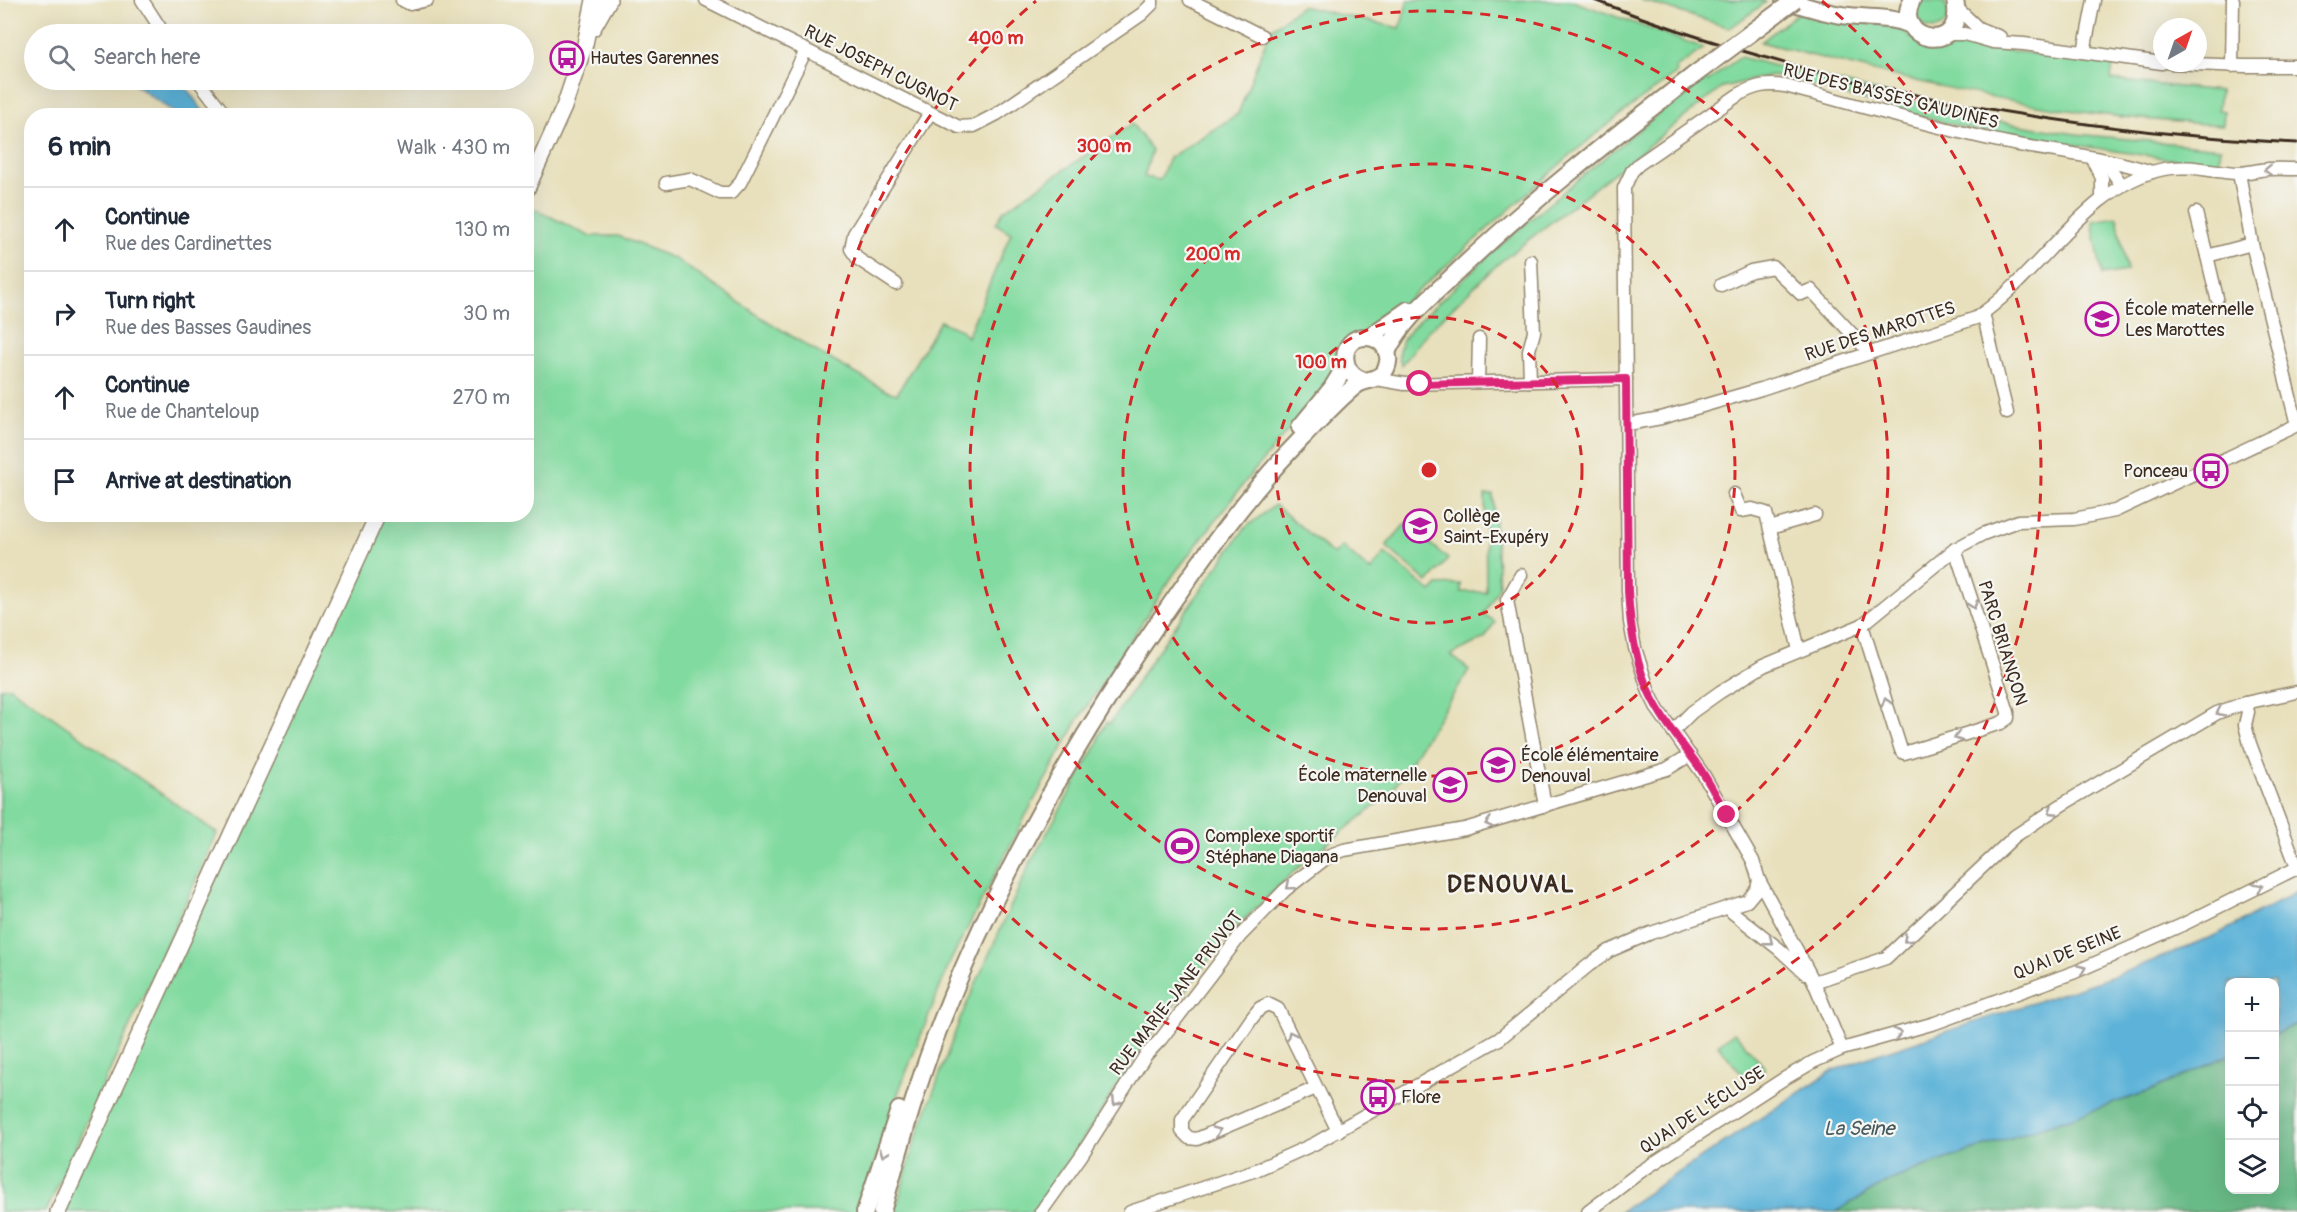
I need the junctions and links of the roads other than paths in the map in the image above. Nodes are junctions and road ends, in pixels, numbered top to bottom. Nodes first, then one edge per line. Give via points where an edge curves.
1 (142, 0) edge
2 (402, 0) edge
3 (427, 0) edge
4 (594, 0) edge
5 (609, 0) edge
6 (707, 0) edge
7 (1152, 0) edge
8 (1190, 0) edge
9 (1783, 0) edge
10 (1795, 0) edge
11 (1809, 0) edge
12 (2094, 0) edge
13 (2233, 0) edge
14 (1911, 1) edge
15 (1955, 3) edge
16 (158, 24) edge
17 (1911, 25) junction
18 (1947, 34) junction
19 (1262, 36) dead end
20 (585, 44) junction
21 (2024, 44) junction
22 (806, 50) junction
23 (2084, 52) junction
24 (2153, 62) edge
25 (2207, 65) edge
26 (2232, 66) junction
27 (2297, 66) edge
28 (1690, 73) junction
29 (206, 90) edge
30 (220, 108) edge
31 (930, 113) junction
32 (2090, 159) junction
33 (2121, 162) junction
34 (2297, 169) edge
35 (2152, 172) junction
36 (534, 173) edge
37 (2239, 173) junction
38 (2125, 182) junction
39 (666, 183) dead end
40 (2102, 198) junction
41 (2196, 213) dead end
42 (2252, 243) junction
43 (2207, 256) junction
44 (1531, 261) dead end
45 (896, 284) dead end
46 (1721, 285) dead end
47 (2217, 298) dead end
48 (1983, 313) junction
49 (1369, 337) junction
50 (1479, 339) dead end
51 (1869, 352) junction
52 (1388, 357) junction
53 (1346, 365) junction
54 (1626, 379) junction
55 (1371, 380) junction
56 (1530, 381) junction
57 (1478, 382) junction
58 (1411, 384) junction
59 (2007, 413) dead end
60 (1628, 424) junction
61 (2297, 425) edge
62 (1734, 494) dead end
63 (1815, 515) dead end
64 (374, 522) edge
65 (1770, 528) junction
66 (1955, 549) junction
67 (1521, 575) dead end
68 (1862, 625) junction
69 (1799, 650) junction
70 (2297, 692) edge
71 (2246, 703) junction
72 (1673, 731) junction
73 (1690, 755) junction
74 (1545, 806) junction
75 (2297, 867) edge
76 (1757, 886) junction
77 (1730, 907) junction
78 (1811, 978) junction
79 (1842, 1049) junction
80 (1316, 1088) junction
81 (1338, 1131) junction
82 (1043, 1210) edge
83 (58, 1212) edge
84 (865, 1212) edge
85 (882, 1212) edge
86 (1130, 1212) edge
87 (1588, 1212) edge

1 - 16 street
2 - 3 street via 410,4
4 - 20 street
5 - 20 street
6 - 22 street, RUE JOSEPH CUGNOT
7 - 31 street, RUE JOSEPH CUGNOT via 1142,14 985,121 959,127
8 - 19 street
9 - 17 main road via 1834,14 1885,17
9 - 28 main road
10 - 28 main road, bridge
11 - 14 main road via 1863,9 1897,7
12 - 23 street
13 - 26 street
14 - 17 main road
15 - 18 main road via 1955,24
15 - 21 street via 1978,28
17 - 18 main road via 1926,37
18 - 21 street
20 - 36 street via 564,107
21 - 23 street
22 - 31 street, RUE JOSEPH CUGNOT
22 - 39 street via 740,183 731,193 720,194 690,179
23 - 24 street
25 - 26 street
26 - 27 street
28 - 49 main road via 1543,184 1409,309
28 - 52 main road via 1514,219 1404,326
29 - 30 street
31 - 45 street via 852,241 851,249 858,259
32 - 33 street, RUE DES BASSES GAUDINES
32 - 38 street via 2110,168
32 - 40 street via 2102,178
32 - 54 street, RUE DES BASSES GAUDINES via 1982,137 1785,86 1753,87 1639,164 1627,181
33 - 35 street, RUE DES BASSES GAUDINES
33 - 38 street
34 -> 37 street, RUE DES BASSES GAUDINES
35 - 37 street, RUE DES BASSES GAUDINES via 2182,167
35 - 38 street, RUE DES MAROTTES
37 - 42 street
38 - 40 street, RUE DES MAROTTES
40 - 48 street, RUE DES MAROTTES
41 - 43 street
42 - 43 street
42 - 61 street
43 - 47 street
44 - 56 street via 1534,332 1529,350
46 - 51 street via 1751,271 1773,267 1801,294 1811,290
48 - 51 street, RUE DES MAROTTES via 1966,322
48 - 59 street
49 - 52 main road via 1380,342
49 - 53 main road via 1351,344 1345,356
50 - 57 street
51 - 60 street, RUE DES MAROTTES via 1761,390
52 - 55 main road via 1385,370
52 - 58 street via 1401,378
53 - 55 main road via 1353,376
53 -> 84 main road via 1162,605 1057,771 952,978 908,1086
54 - 56 street
54 - 60 street, RUE DES BASSES GAUDINES
55 - 58 street
55 - 85 main road via 1351,390 1300,440 1240,511 1153,630 1064,772 999,893 942,1018 914,1098
56 - 57 street
57 - 58 street
60 - 72 street, RUE DES BASSES GAUDINES via 1630,622 1649,692
61 - 66 street via 2115,510 2074,519 2018,521
62 - 65 street via 1741,512 1752,509 1766,513
63 - 65 street
64 - 83 street
65 - 69 street
66 - 68 street
66 -> 68 street, PARC BRIANÇON via 2008,718 1904,753
67 - 74 street via 1507,600
68 - 69 street
69 - 72 street via 1720,692
70 - 71 street
71 - 75 street via 2245,724 2250,744
71 -> 78 street via 2217,713 2021,830 1886,958
72 - 73 street, RUE DES BASSES GAUDINES
73 - 74 street via 1667,769
73 - 76 street, RUE DES BASSES GAUDINES via 1742,841 1757,871
74 -> 82 street, RUE MARIE-JANE PRUVOT via 1465,829 1337,851 1311,868 1256,919 1145,1056
79 -> 75 street, QUAI DE SEINE via 1935,1023 2075,972 2182,925
76 - 77 street via 1747,901
76 - 78 street via 1771,899
77 -> 78 street
77 - 81 street via 1609,951 1500,1039
78 - 79 street
79 - 87 street, QUAI DE L'ÉCLUSE via 1797,1071 1731,1113
80 -> 80 street via 1278,1009 1265,1005 1182,1120 1182,1131 1197,1139
80 - 81 street
81 - 86 street via 1256,1170

